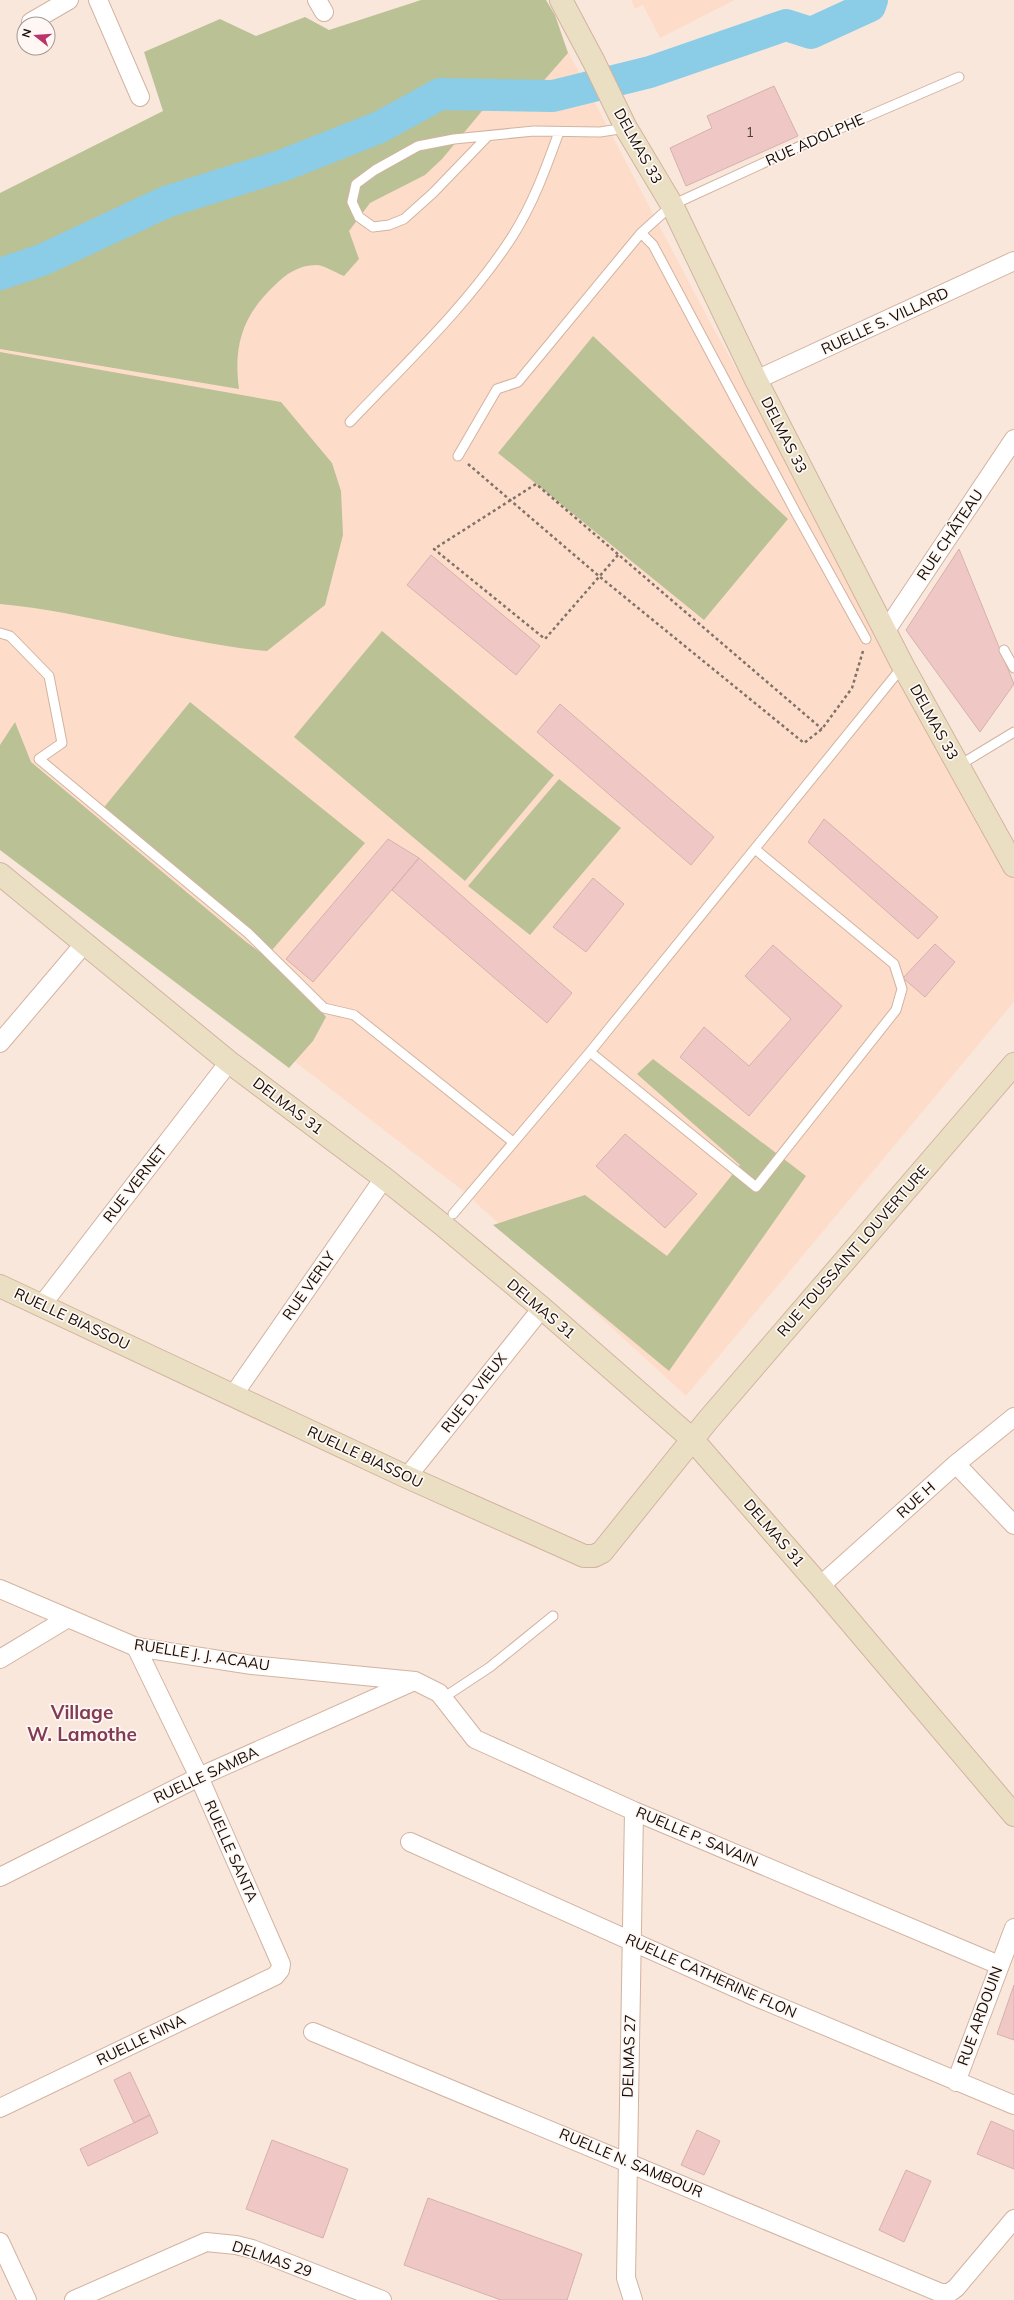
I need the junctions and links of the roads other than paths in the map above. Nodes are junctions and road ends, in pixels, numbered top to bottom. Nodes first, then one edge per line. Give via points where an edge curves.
1 (69, 0) edge
2 (98, 0) edge
3 (561, 0) edge
4 (41, 16) edge
5 (959, 77) dead end
6 (140, 97) dead end
7 (623, 121) junction
8 (559, 132) junction
9 (487, 137) junction
10 (672, 205) junction
11 (641, 233) junction
12 (1014, 261) edge
13 (756, 380) junction
14 (350, 422) dead end
15 (1014, 438) edge
16 (458, 456) road end
17 (0, 633) edge
18 (876, 636) junction
19 (1004, 650) dead end
20 (903, 666) junction
21 (1014, 668) edge
22 (1014, 732) edge
23 (958, 766) junction
24 (755, 849) junction
25 (1014, 866) edge
26 (0, 874) edge
27 (84, 944) junction
28 (0, 1044) edge
29 (590, 1052) junction
30 (229, 1062) junction
31 (1014, 1064) edge
32 (513, 1142) junction
33 (384, 1178) junction
34 (448, 1220) junction
35 (0, 1286) edge
36 (41, 1306) junction
37 (542, 1308) junction
38 (234, 1394) junction
39 (1014, 1418) edge
40 (692, 1439) junction
41 (956, 1464) junction
42 (407, 1477) junction
43 (1014, 1525) edge
44 (820, 1586) junction
45 (0, 1589) edge
46 (553, 1616) dead end
47 (68, 1618) junction
48 (136, 1647) junction
49 (0, 1659) edge
50 (415, 1681) junction
51 (443, 1698) junction
52 (199, 1777) junction
53 (634, 1811) junction
54 (1014, 1815) edge
55 (410, 1842) dead end
56 (0, 1877) edge
57 (1014, 1928) edge
58 (632, 1942) junction
59 (999, 1965) junction
60 (280, 1970) joint
61 (313, 2032) dead end
62 (956, 2082) junction
63 (1014, 2105) edge
64 (0, 2108) edge
65 (626, 2161) junction
66 (1014, 2219) edge
67 (0, 2242) edge
68 (27, 2300) edge
69 (74, 2300) edge
70 (382, 2300) edge
71 (633, 2300) edge

1 - 4 street
2 - 6 street
3 - 7 street, DELMAS 33
5 - 10 lane, RUE ADOLPHE
7 - 8 lane via 600,132
7 - 10 street, DELMAS 33
8 - 9 lane via 534,131
8 - 14 lane via 543,178 512,237 468,296
9 - 9 lane via 404,219 390,225 373,227 358,217 352,202 356,184 375,170 418,146 454,139
10 - 11 lane, RUE ADOLPHE
10 - 13 street, DELMAS 33
11 - 16 lane, RUE ADOLPHE via 518,382 497,389
11 - 18 lane via 653,245 796,513
12 - 13 street, RUELLE S. VILLARD
13 - 18 street, DELMAS 33
15 - 18 street, RUE CHÂTEAU
17 - 32 lane via 10,636 49,676 62,743 39,759 248,933 324,1008 354,1015
18 - 20 street, DELMAS 33
19 - 21 lane
20 - 23 street, DELMAS 33
20 - 24 lane
22 - 23 lane
23 - 25 street, DELMAS 33
24 - 29 lane
24 - 29 lane via 894,964 902,989 896,1010 756,1188
26 - 27 street, DELMAS 31
27 - 28 street
27 - 30 street, DELMAS 31
29 - 32 lane
30 - 33 street, DELMAS 31
30 - 36 street, RUE VERNET
31 - 40 street, RUE TOUSSAINT LOUVERTURE
32 - 34 lane
33 - 34 street, DELMAS 31
33 - 38 street, RUE VERLY
34 - 37 street, DELMAS 31
35 - 36 street, RUELLE BIASSOU
36 - 38 street, RUELLE BIASSOU
37 - 40 street, DELMAS 31
37 - 42 street, RUE D. VIEUX
38 - 42 street, RUELLE BIASSOU
39 - 41 street, RUE H
40 - 42 street, RUELLE BIASSOU via 602,1552 594,1556 584,1556
40 - 44 street, DELMAS 31
41 - 43 street
41 - 44 street, RUE H
44 - 54 street, DELMAS 31
45 - 47 street, RUELLE J. J. ACAAU
46 - 51 lane via 490,1667
47 - 48 street, RUELLE J. J. ACAAU
47 - 49 street
48 - 50 street, RUELLE J. J. ACAAU via 252,1665
48 - 52 street, RUELLE SANTA
50 - 51 street, RUELLE P. SAVAIN via 439,1693
50 - 52 street, RUELLE SAMBA
51 - 53 street, RUELLE P. SAVAIN via 475,1739
52 - 56 street, RUELLE SAMBA
52 - 60 street, RUELLE SANTA via 281,1964
53 - 58 street, DELMAS 27
53 - 59 street, RUELLE P. SAVAIN
55 - 58 street, RUELLE CATHERINE FLON
57 - 59 street, RUE ARDOUIN
58 - 62 street, RUELLE CATHERINE FLON
58 - 65 street, DELMAS 27
59 - 62 street, RUE ARDOUIN
60 - 64 street, RUELLE NINA via 276,1976
61 - 65 street, RUELLE N. SAMBOUR
62 - 63 street, RUELLE CATHERINE FLON
65 - 66 street, RUELLE N. SAMBOUR via 941,2293 950,2293
65 - 71 street, DELMAS 27 via 626,2278
67 - 68 street
69 - 70 street, DELMAS 29 via 206,2242 252,2249

